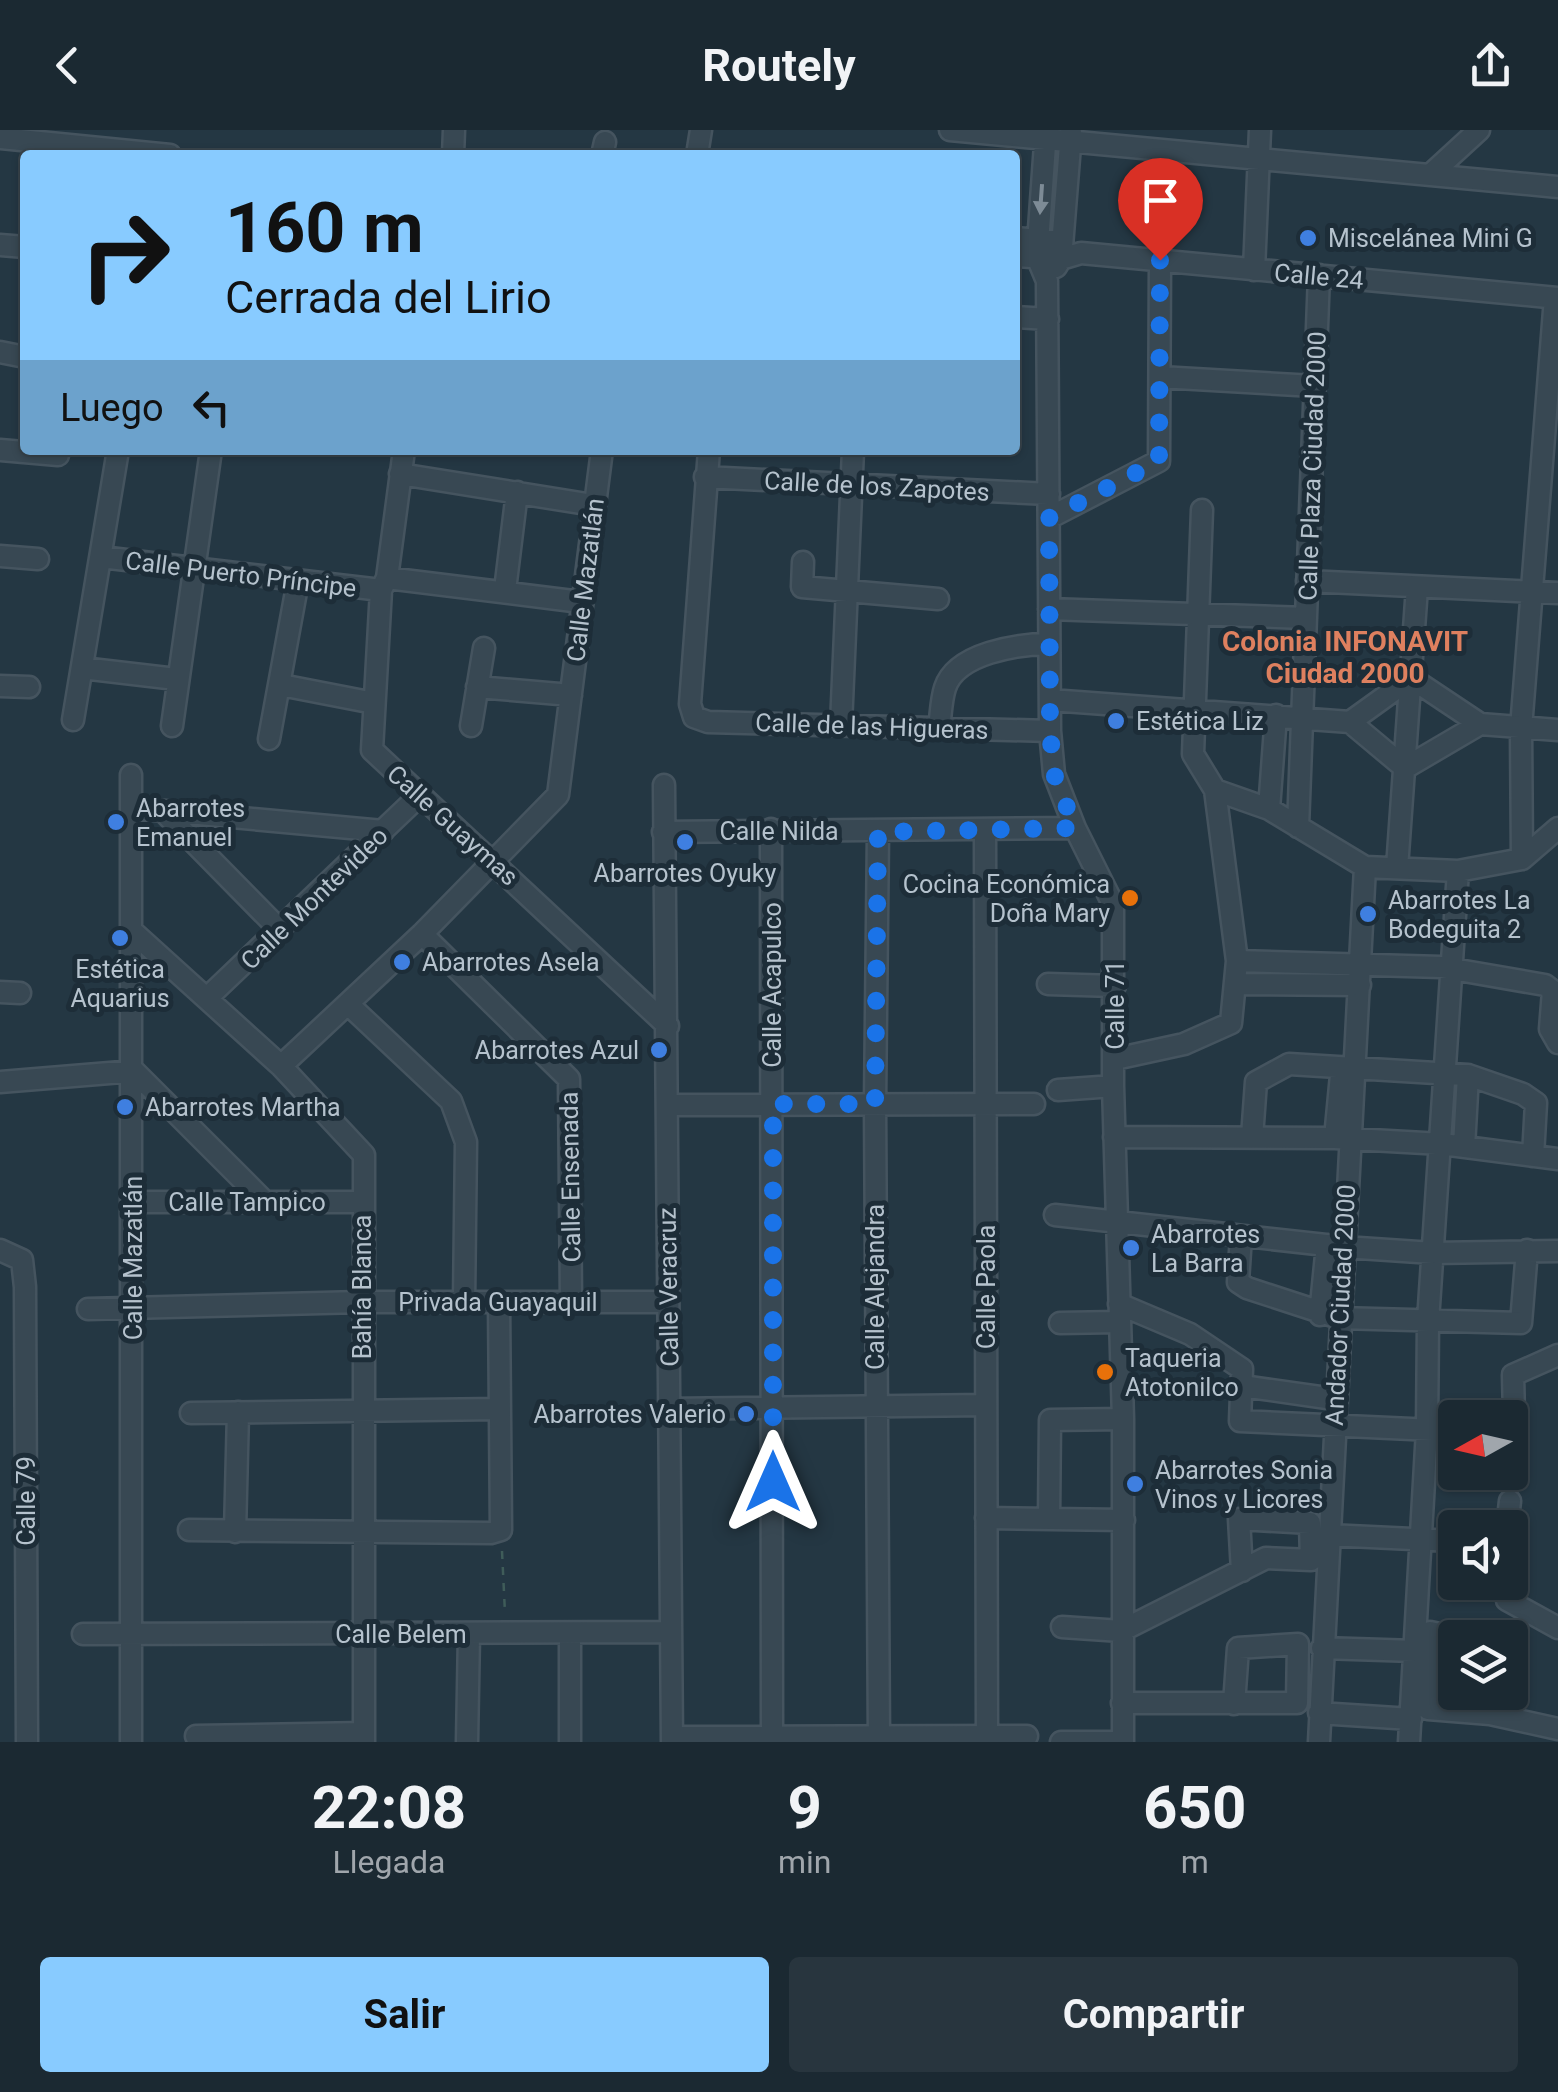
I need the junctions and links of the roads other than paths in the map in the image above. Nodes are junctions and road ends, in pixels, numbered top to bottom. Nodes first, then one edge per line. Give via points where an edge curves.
1 (950, 130) edge
2 (1260, 130) edge
3 (1479, 130) edge
4 (1046, 135) edge
5 (1071, 136) edge
6 (0, 138) edge
7 (1165, 139) edge
8 (125, 150) edge
9 (1258, 156) junction
10 (1430, 175) junction
11 (1558, 187) edge
12 (1020, 240) edge
13 (1037, 249) junction
14 (1068, 251) junction
15 (1020, 254) edge
16 (1160, 260) junction
17 (1254, 270) junction
18 (1319, 275) junction
19 (1047, 282) junction
20 (1556, 298) edge
21 (1020, 316) edge
22 (1048, 319) junction
23 (1160, 376) junction
24 (1314, 386) junction
25 (1552, 405) edge
26 (117, 455) edge
27 (210, 455) edge
28 (403, 455) edge
29 (601, 455) edge
30 (708, 455) edge
31 (853, 455) edge
32 (400, 474) junction
33 (705, 477) junction
34 (849, 484) junction
35 (517, 492) junction
36 (1049, 494) junction
37 (593, 505) junction
38 (1202, 510) dead end
39 (1049, 518) junction
40 (0, 556) edge
41 (101, 557) junction
42 (38, 559) dead end
43 (803, 562) dead end
44 (191, 570) junction
45 (1307, 581) junction
46 (298, 582) junction
47 (384, 584) junction
48 (1416, 587) junction
49 (847, 589) junction
50 (506, 590) junction
51 (1532, 592) junction
52 (1558, 593) edge
53 (938, 599) dead end
54 (580, 602) junction
55 (1049, 609) junction
56 (1197, 612) junction
57 (1306, 618) junction
58 (1050, 644) junction
59 (484, 648) dead end
60 (82, 668) junction
61 (1411, 678) junction
62 (176, 679) junction
63 (281, 685) junction
64 (0, 686) edge
65 (29, 687) dead end
66 (477, 688) junction
67 (571, 695) junction
68 (1050, 700) junction
69 (374, 703) junction
70 (1196, 709) junction
71 (1276, 714) junction
72 (1303, 716) junction
73 (73, 720) dead end
74 (1350, 722) junction
75 (1480, 724) junction
76 (172, 726) dead end
77 (472, 726) dead end
78 (841, 726) junction
79 (939, 728) junction
80 (1521, 728) junction
81 (1558, 730) edge
82 (1050, 731) junction
83 (268, 739) dead end
84 (1405, 768) junction
85 (131, 775) dead end
86 (664, 785) dead end
87 (1215, 790) junction
88 (418, 796) junction
89 (133, 808) junction
90 (1269, 810) junction
91 (163, 811) junction
92 (1298, 826) junction
93 (771, 828) junction
94 (1075, 828) junction
95 (1558, 828) edge
96 (383, 832) junction
97 (663, 832) junction
98 (878, 832) junction
99 (985, 832) junction
100 (1522, 859) junction
101 (494, 861) junction
102 (1365, 868) junction
103 (1398, 868) junction
104 (1458, 870) junction
105 (281, 931) junction
106 (132, 932) junction
107 (422, 934) junction
108 (1237, 961) junction
109 (1452, 970) junction
110 (1361, 976) junction
111 (1048, 984) dead end
112 (1238, 984) junction
113 (1116, 986) junction
114 (208, 998) junction
115 (349, 1005) junction
116 (668, 1026) junction
117 (1558, 1043) edge
118 (1115, 1058) junction
119 (281, 1066) junction
120 (1348, 1069) junction
121 (134, 1071) junction
122 (1446, 1076) junction
123 (1468, 1076) junction
124 (0, 1082) edge
125 (1113, 1086) junction
126 (1058, 1090) dead end
127 (987, 1102) junction
128 (668, 1104) junction
129 (773, 1104) junction
130 (875, 1104) junction
131 (1034, 1104) dead end
132 (1252, 1137) junction
133 (1114, 1138) junction
134 (1342, 1139) junction
135 (1453, 1146) junction
136 (1532, 1156) junction
137 (1558, 1159) edge
138 (264, 1201) junction
139 (132, 1202) junction
140 (362, 1202) junction
141 (1056, 1215) dead end
142 (1117, 1224) junction
143 (1241, 1236) junction
144 (1335, 1246) junction
145 (0, 1250) edge
146 (1527, 1250) junction
147 (1439, 1252) junction
148 (1558, 1252) edge
149 (361, 1302) junction
150 (464, 1302) junction
151 (499, 1302) junction
152 (571, 1302) junction
153 (667, 1302) junction
154 (134, 1306) junction
155 (88, 1309) dead end
156 (1119, 1313) junction
157 (1330, 1317) junction
158 (1434, 1322) junction
159 (1060, 1323) dead end
160 (1558, 1355) edge
161 (1242, 1386) junction
162 (1328, 1399) junction
163 (1513, 1400) edge
164 (985, 1406) junction
165 (773, 1408) junction
166 (876, 1408) junction
167 (670, 1409) junction
168 (362, 1410) junction
169 (498, 1410) junction
170 (238, 1412) junction
171 (191, 1413) dead end
172 (1123, 1419) junction
173 (1327, 1425) junction
174 (1427, 1430) junction
175 (1438, 1430) edge
176 (1510, 1501) dead end
177 (1509, 1510) edge
178 (986, 1518) junction
179 (1049, 1518) junction
180 (1124, 1520) junction
181 (189, 1530) dead end
182 (235, 1532) junction
183 (363, 1532) junction
184 (1328, 1535) junction
185 (1421, 1540) junction
186 (1438, 1540) edge
187 (1242, 1571) dead end
188 (1507, 1600) edge
189 (1062, 1627) dead end
190 (1558, 1628) edge
191 (1121, 1631) junction
192 (671, 1632) junction
193 (132, 1633) junction
194 (83, 1634) dead end
195 (366, 1634) junction
196 (469, 1634) junction
197 (570, 1634) junction
198 (1438, 1634) edge
199 (1322, 1648) junction
200 (1414, 1651) junction
201 (1122, 1703) junction
202 (1234, 1704) dead end
203 (1438, 1709) edge
204 (1449, 1710) edge
205 (1490, 1710) edge
206 (1319, 1714) junction
207 (1490, 1714) junction
208 (1411, 1719) junction
209 (1558, 1730) edge
210 (196, 1736) dead end
211 (1028, 1736) dead end
212 (299, 1738) edge
213 (364, 1738) edge
214 (232, 1739) edge
215 (672, 1740) edge
216 (772, 1740) edge
217 (880, 1740) edge
218 (987, 1740) edge
219 (27, 1742) edge
220 (132, 1742) edge
221 (466, 1742) edge
222 (570, 1742) edge
223 (1060, 1742) edge
224 (1122, 1742) edge
225 (1319, 1742) edge
226 (1409, 1742) edge

1 - 4 street
2 - 9 street
3 - 10 street
4 - 5 street
4 -> 13 street
5 - 7 street
5 - 14 street
6 - 8 street
7 - 9 street
9 - 10 street
9 - 17 street
10 - 11 street
12 - 13 street, Calle 24
13 - 14 street, Calle 24
13 - 15 street, Calle 24
13 - 19 street, Calle 71
14 - 16 street, Calle 24
14 - 19 street
16 - 17 street, Calle 24
16 - 23 street
17 - 18 street, Calle 24
18 - 20 street, Calle 24
18 - 24 street, Calle Plaza Ciudad 2000
19 - 22 street, Calle 71
20 - 25 street
21 - 22 street
22 - 36 street, Calle 71
23 - 24 street
23 - 39 street via 1159,461
24 - 45 street, Calle Plaza Ciudad 2000
25 - 51 street
26 - 41 street
27 - 44 street
28 - 32 street, Calle Guaymas
29 - 37 street, Calle Mazatlán
30 - 33 street
31 - 34 street
32 - 35 street
32 - 47 street, Calle Guaymas
33 - 34 street, Calle de los Zapotes
33 - 78 street, Calle de las Higueras via 694,718
34 - 36 street, Calle de los Zapotes
34 - 49 street
35 - 37 street
35 - 50 street
36 - 39 street, Calle 71
37 - 54 street, Calle Mazatlán
38 - 56 street
39 - 55 street, Calle 71
40 - 42 street
41 - 44 street, Calle Puerto Príncipe
41 - 60 street
43 - 49 street via 802,587
44 - 46 street, Calle Puerto Príncipe
44 - 62 street
45 - 48 street
45 - 57 street, Calle Plaza Ciudad 2000
46 - 47 street, Calle Puerto Príncipe
46 - 63 street
47 - 50 street, Calle Puerto Príncipe
47 - 69 street, Calle Guaymas
48 - 51 street
48 - 61 street
49 - 53 street
49 - 78 street
50 - 54 street, Calle Puerto Príncipe
51 - 52 street
51 - 80 street
54 - 67 street, Calle Mazatlán
55 - 56 street
55 - 58 street, Calle 71
56 - 57 street
56 - 70 street
57 - 72 street, Calle Plaza Ciudad 2000
58 - 68 street, Calle 71
58 - 79 street via 1024,644 962,664 945,685
59 - 66 street
60 - 62 street
60 - 73 street
61 - 74 street
61 - 75 street
61 - 84 street
62 - 76 street
63 - 69 street
63 - 83 street
64 - 65 street
66 - 67 street
66 - 77 street
67 - 101 street, Calle Mazatlán via 558,795
68 - 70 street
68 - 82 street, Calle 71
69 - 88 street, Calle Guaymas via 372,750
70 - 71 street
70 - 87 street via 1193,754
71 - 72 street
71 - 90 street
72 - 74 street
72 - 92 street, Calle Plaza Ciudad 2000
74 - 84 street
75 - 80 street
75 - 84 street
78 - 79 street, Calle de las Higueras
79 - 82 street, Calle de las Higueras
80 - 81 street
80 - 100 street
82 - 94 street, Calle 71 via 1054,774
84 - 103 street
85 - 89 street, Calle Mazatlán
86 - 97 street, Calle Veracruz
87 - 90 street
87 - 108 street
88 - 96 street, Calle Montevideo
88 - 101 street, Calle Guaymas
89 - 91 street
89 - 106 street, Calle Mazatlán
90 - 92 street
91 - 96 street
91 - 105 street
92 - 102 street
93 - 97 street, Calle Nilda
93 - 98 street, Calle Nilda
93 - 129 street, Calle Acapulco
94 - 99 street, Calle Nilda
94 - 113 street, Calle 71 via 1113,904
95 - 100 street
96 - 105 street, Calle Montevideo
97 - 116 street, Calle Veracruz
98 - 99 street, Calle Nilda
98 - 130 street, Calle Alejandra
99 - 127 street, Calle Paola
100 - 104 street
101 - 107 street, Calle Mazatlán
101 - 116 street, Calle Guaymas
102 - 103 street
102 - 110 street
103 - 104 street
104 - 109 street
105 - 114 street, Calle Montevideo
106 - 114 street, Bahía Blanca
106 - 121 street, Calle Mazatlán
107 - 115 street, Calle Mazatlán
107 - 152 street, Calle Ensenada via 569,1079
108 - 110 street
108 - 112 street
109 - 110 street
109 - 117 street via 1551,986 1550,1029
109 - 122 street
110 - 112 street
110 - 120 street
111 - 113 street
112 - 118 street via 1231,1024 1184,1044
113 - 118 street, Calle 71
114 - 119 street, Bahía Blanca
115 - 119 street, Calle Mazatlán
115 - 150 street via 451,1101 462,1121
116 - 128 street, Calle Veracruz
118 - 125 street, Calle 71
119 - 140 street, Bahía Blanca via 364,1155
120 - 122 street
120 - 132 street via 1289,1064 1256,1082
120 - 134 street, Andador Ciudad 2000
121 - 124 street
121 - 138 street
121 - 139 street, Calle Mazatlán
122 - 123 street
122 - 135 street
123 - 135 street
123 - 136 street via 1536,1103
125 - 126 street
125 - 133 street, Calle 71
127 - 130 street
127 - 131 street
127 - 164 street, Calle Paola
128 - 129 street
128 - 153 street, Calle Veracruz
129 - 130 street
129 - 165 street, Calle Acapulco
130 - 166 street, Calle Alejandra
132 - 133 street
132 - 134 street
133 - 142 street, Calle 71
134 - 135 street
134 - 144 street, Andador Ciudad 2000
135 - 136 street
135 - 147 street
136 - 137 street
138 - 139 street, Calle Tampico
138 - 140 street, Calle Tampico
139 - 154 street, Calle Mazatlán
140 - 149 street, Bahía Blanca
141 - 142 street
142 - 143 street
142 - 156 street, Calle 71
143 - 144 street
143 - 157 street via 1238,1282
144 - 147 street
144 - 157 street, Andador Ciudad 2000
145 - 219 street, Calle 79 via 22,1260
146 - 147 street
146 - 148 street
146 - 158 street via 1521,1323
147 - 158 street
149 - 150 street, Privada Guayaquil
149 - 154 street, Privada Guayaquil
149 - 168 street, Bahía Blanca
150 - 151 street, Privada Guayaquil
151 - 152 street, Privada Guayaquil
151 - 169 street
152 - 153 street, Privada Guayaquil
153 - 167 street, Calle Veracruz
154 - 155 street, Privada Guayaquil
154 - 193 street, Calle Mazatlán
156 - 159 street
156 - 161 street via 1190,1334 1242,1369
156 - 172 street, Calle 71
157 - 158 street
157 - 162 street, Andador Ciudad 2000
158 - 174 street
160 - 163 street via 1514,1375
161 - 162 street
161 - 173 street via 1240,1421
162 - 173 street, Andador Ciudad 2000
164 - 166 street
164 - 178 street, Calle Paola
165 - 166 street
165 - 167 street
165 - 216 street, Calle Acapulco
166 - 217 street, Calle Alejandra
167 - 192 street, Calle Veracruz
168 - 169 street
168 - 170 street
168 - 183 street, Bahía Blanca
169 - 183 street via 500,1530
170 - 171 street
170 - 182 street
172 - 179 street via 1050,1420
172 - 180 street, Calle 71
173 - 174 street
173 - 184 street, Andador Ciudad 2000
174 - 175 street
174 - 185 street
176 - 177 street
178 - 179 street
178 - 218 street, Calle Paola
179 - 180 street
180 - 191 street, Calle 71
181 - 182 street
182 - 183 street
183 - 195 street, Bahía Blanca
184 - 185 street
184 - 199 street, Andador Ciudad 2000
185 - 186 street
185 - 200 street
187 - 191 street
188 - 190 street
189 - 191 street
191 - 201 street, Calle 71
192 - 197 street, Calle Belem
192 - 215 street, Calle Veracruz
193 - 194 street, Calle Belem
193 - 195 street, Calle Belem
193 - 220 street, Calle Mazatlán
195 - 196 street, Calle Belem
195 - 213 street, Bahía Blanca
196 - 197 street, Calle Belem
196 - 221 street
197 - 222 street
198 - 203 street via 1430,1632 1428,1708
199 - 200 street
199 - 206 street, Andador Ciudad 2000
200 - 208 street
201 - 202 street
201 - 224 street, Calle 71
204 - 207 street
205 - 207 street
206 - 208 street
206 - 225 street, Andador Ciudad 2000
207 - 209 street
208 - 226 street
210 - 214 street
211 - 218 street
212 - 213 street
212 - 214 street
215 - 216 street
216 - 217 street
217 - 218 street
223 - 224 street

